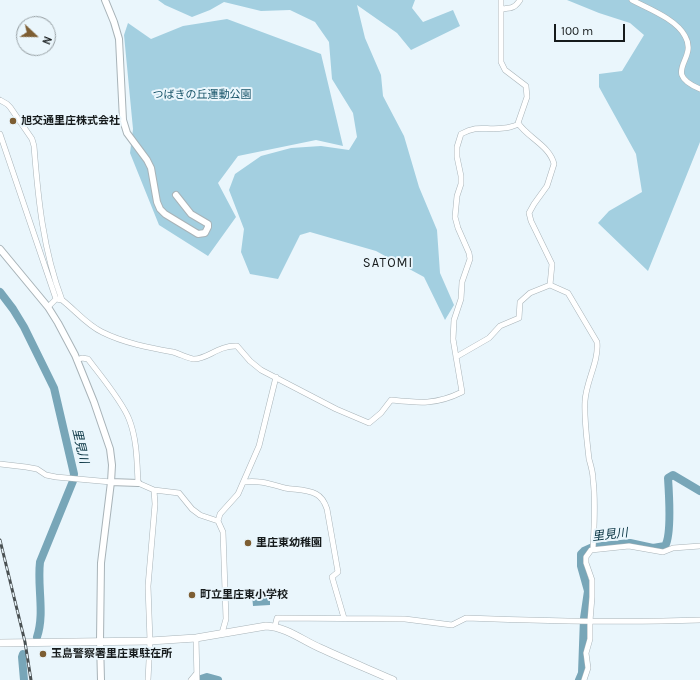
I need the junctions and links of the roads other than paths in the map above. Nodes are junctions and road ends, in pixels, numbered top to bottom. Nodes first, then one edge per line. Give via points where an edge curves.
1 (105, 0) edge
2 (501, 0) edge
3 (520, 0) edge
4 (632, 0) edge
5 (501, 9) junction
6 (700, 89) edge
7 (0, 100) edge
8 (519, 124) junction
9 (0, 134) edge
10 (176, 195) dead end
11 (0, 248) edge
12 (550, 286) junction
13 (59, 299) junction
14 (48, 307) junction
15 (456, 357) junction
16 (77, 360) junction
17 (276, 378) junction
18 (0, 464) edge
19 (111, 482) junction
20 (244, 482) junction
21 (138, 483) junction
22 (154, 490) junction
23 (218, 521) junction
24 (700, 546) edge
25 (592, 549) junction
26 (344, 618) junction
27 (700, 620) edge
28 (590, 621) junction
29 (275, 626) junction
30 (222, 633) junction
31 (196, 638) junction
32 (100, 641) junction
33 (150, 641) junction
34 (0, 643) edge
35 (196, 677) edge
36 (101, 680) edge
37 (148, 680) edge
38 (191, 680) edge
39 (393, 680) edge
40 (584, 680) edge

1 - 10 street via 119,39 123,120 127,133 151,168 157,202 165,214 198,234 205,233 208,224 191,214
2 - 5 street
3 - 5 street via 512,8
4 - 6 street via 664,17 681,30 688,43 681,75 688,84
5 - 8 street via 501,62 505,70 526,86 527,97
7 - 13 street via 10,107 32,139 44,232
8 - 12 street via 550,153 554,164 547,186 530,213 531,221 552,264
8 - 15 street via 504,128 479,127 469,130 461,134 457,147 461,184 455,217 470,259 454,320 453,339
9 - 13 street
11 - 14 street
12 - 15 street via 530,293 520,302 519,318 500,326 489,338
12 - 25 street via 568,293 598,348 585,400 594,479 595,517
13 - 14 street
13 - 17 street via 102,332 119,339 194,359 228,346 237,346 254,365
14 - 16 street
15 - 17 street via 462,392 441,401 428,403 391,400 369,423
16 - 19 street via 110,449
16 - 21 street via 88,359 129,418 136,447
17 - 20 street via 259,446
18 - 19 street via 37,469 46,475 56,477
19 - 21 street
19 - 32 street via 101,563
20 - 23 street via 238,494 220,514
20 - 26 street via 255,480 302,490 317,494 324,502 338,572 332,577
21 - 22 street
22 - 23 street via 179,493 200,515
22 - 33 street via 156,504 148,586
23 - 30 street via 223,532 226,619
24 - 25 street via 673,548 663,552 629,546
25 - 28 street via 586,557 592,580
26 - 28 street via 405,619 452,625 466,618
26 - 29 street via 278,618
27 - 28 street
28 - 40 street via 590,639 586,653 588,668
29 - 30 main road
29 - 39 main road
30 - 31 main road
31 - 33 main road
31 - 35 street
32 - 33 main road
32 - 34 main road
32 - 36 street
33 - 37 street
35 - 38 street

